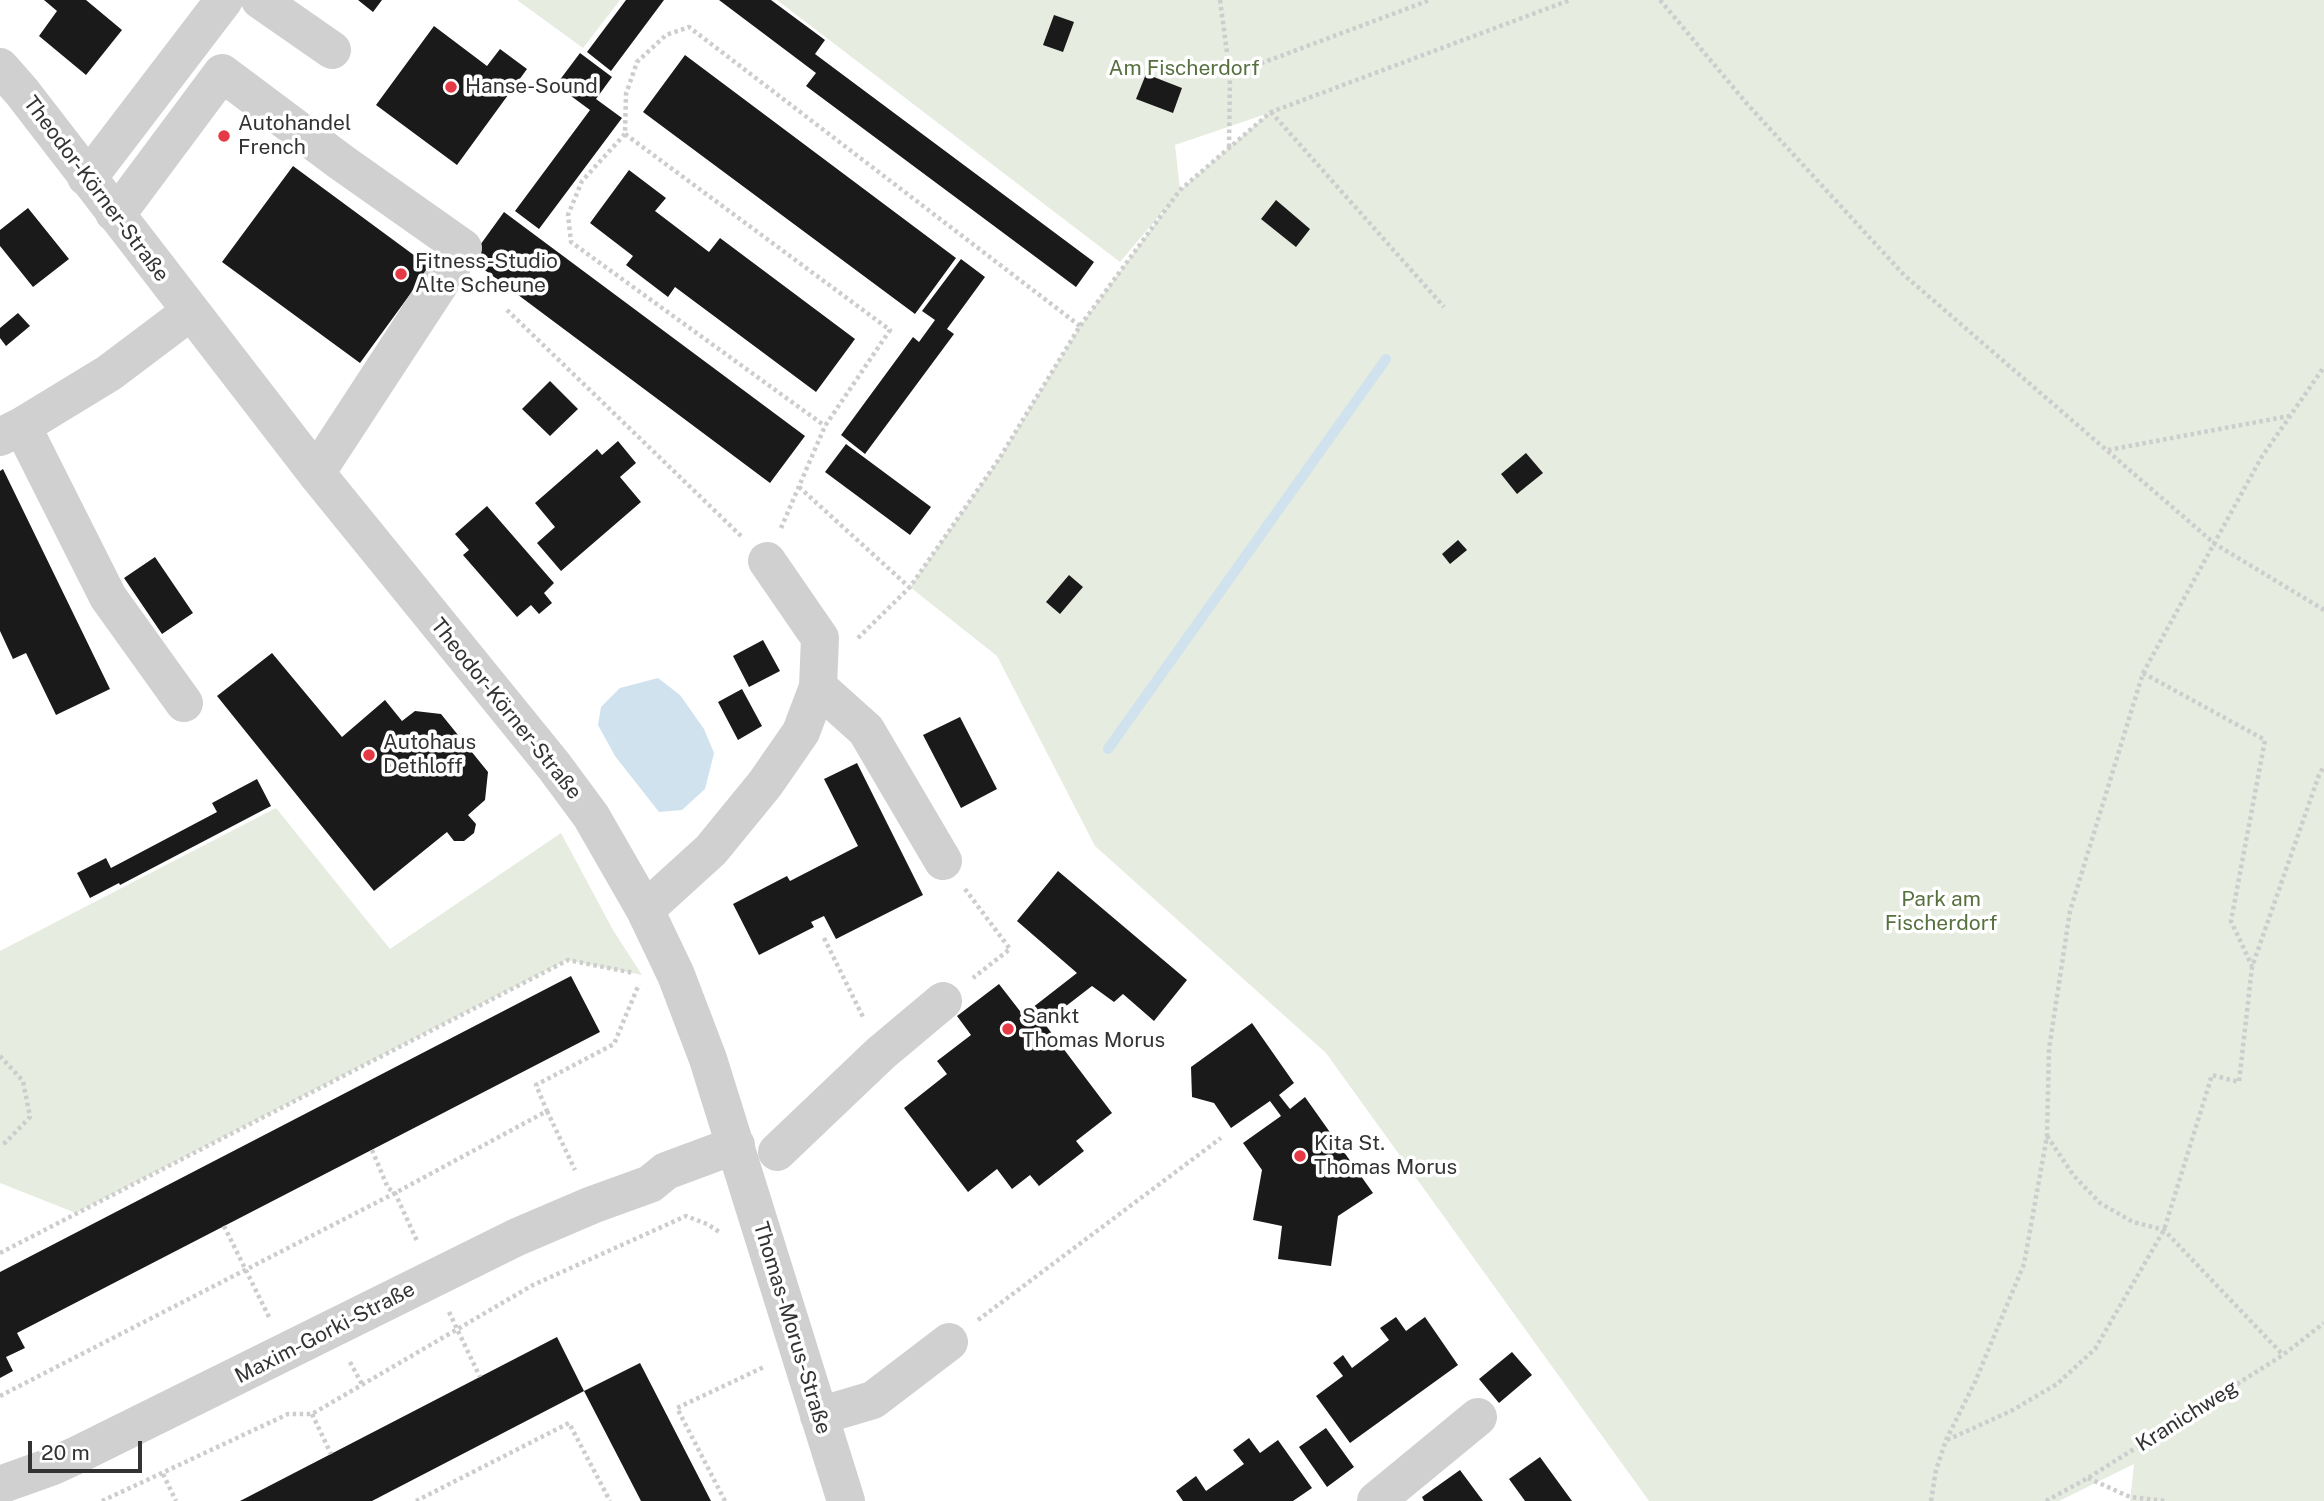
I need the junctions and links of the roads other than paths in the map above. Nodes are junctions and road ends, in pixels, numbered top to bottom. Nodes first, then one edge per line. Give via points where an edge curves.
1 (224, 0) edge
2 (260, 0) edge
3 (332, 50) dead end
4 (0, 66) edge
5 (86, 177) junction
6 (114, 212) junction
7 (190, 312) junction
8 (11, 432) edge
9 (316, 473) junction
10 (767, 561) road end
11 (818, 687) junction
12 (184, 703) dead end
13 (943, 861) road end
14 (645, 910) junction
15 (943, 1001) road end
16 (748, 1154) junction
17 (950, 1342) road end
18 (819, 1416) junction
19 (1478, 1417) dead end
20 (0, 1485) edge
21 (846, 1501) edge
22 (1376, 1501) edge

1 - 5 street
2 - 3 street
4 - 5 street, Theodor-Körner-Straße
5 - 6 street, Theodor-Körner-Straße
6 - 7 street, Theodor-Körner-Straße
6 - 9 street via 222,73 463,248
7 - 8 street via 109,373
7 - 9 street, Theodor-Körner-Straße
8 - 12 street via 108,597
9 - 14 street, Theodor-Körner-Straße via 574,792
10 - 11 street via 820,638
11 - 13 street via 866,730
11 - 14 street via 801,732 765,784 711,850
14 - 16 street, Theodor-Körner-Straße
15 - 16 street
16 - 18 street, Thomas-Morus-Straße
16 - 20 street, Maxim-Gorki-Straße via 670,1186 650,1184 567,1215 65,1461
17 - 18 street via 873,1400
18 - 21 street, Thomas-Morus-Straße
19 - 22 street

